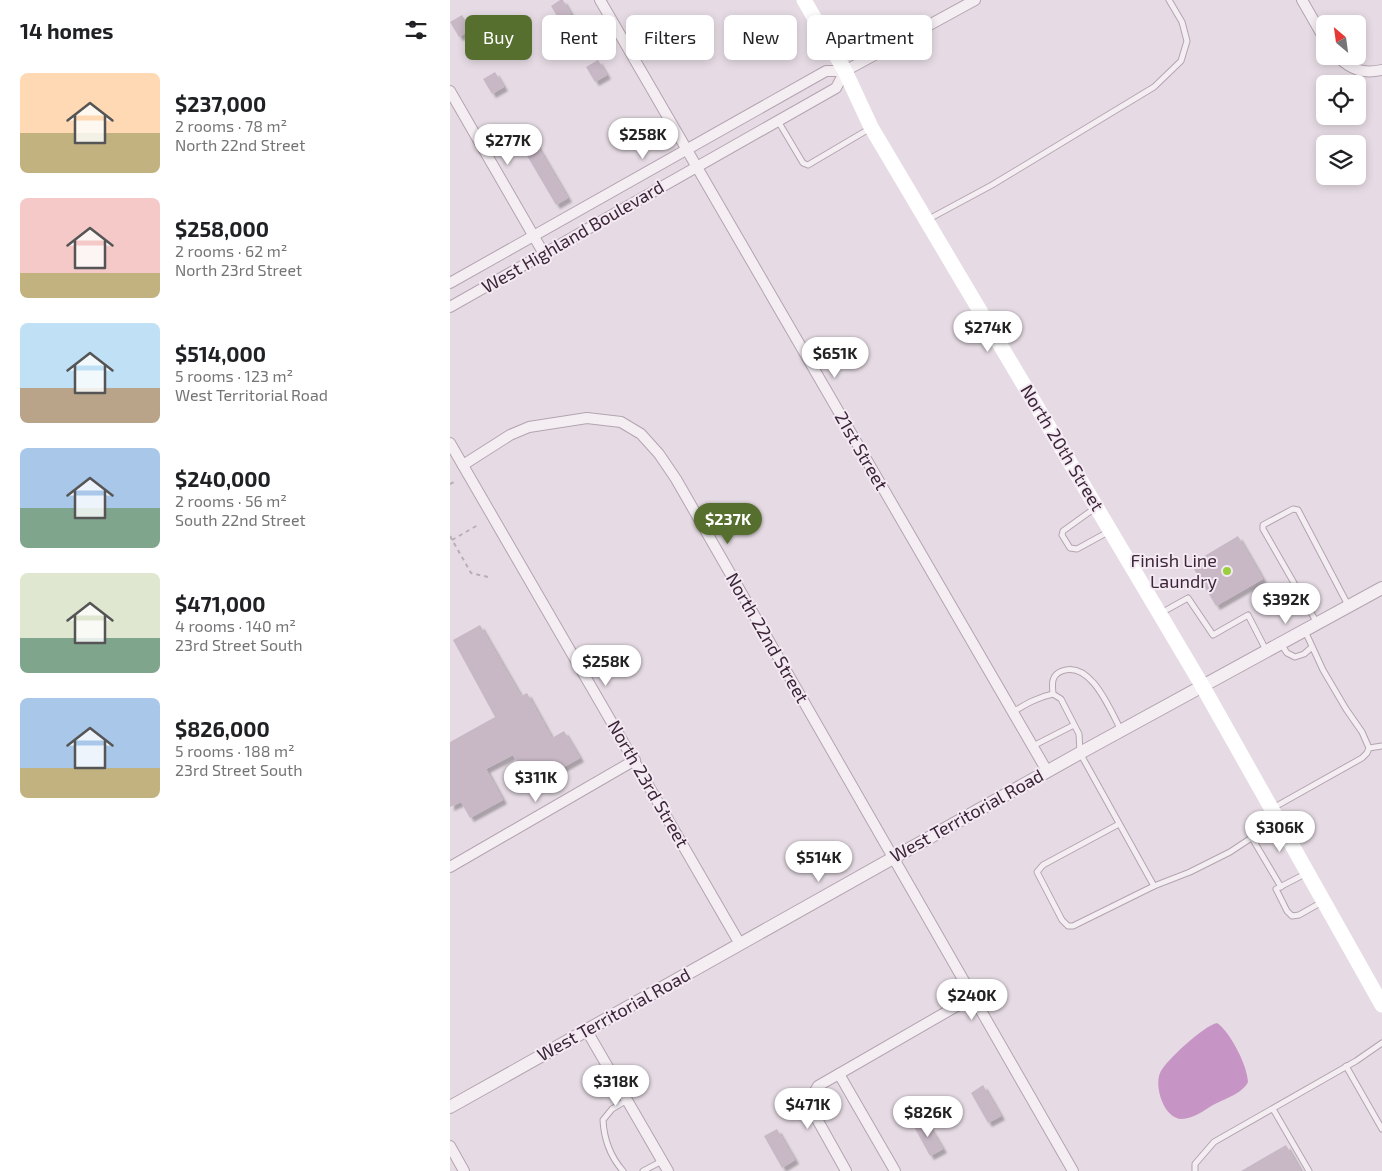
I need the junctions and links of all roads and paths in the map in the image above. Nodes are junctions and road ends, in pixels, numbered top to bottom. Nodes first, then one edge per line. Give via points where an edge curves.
1 (600, 0) edge
2 (804, 0) edge
3 (975, 0) edge
4 (1169, 0) edge
5 (1302, 0) edge
6 (1316, 26) edge
7 (1346, 65) edge
8 (1382, 70) edge
9 (845, 71) junction
10 (450, 91) edge
11 (778, 121) junction
12 (871, 127) junction
13 (687, 149) junction
14 (697, 167) junction
15 (926, 220) junction
16 (534, 236) junction
17 (544, 254) junction
18 (450, 283) edge
19 (450, 307) edge
20 (450, 443) edge
21 (463, 465) junction
22 (454, 482) dead end
23 (450, 484) edge
24 (1097, 506) junction
25 (478, 525) dead end
26 (1111, 531) junction
27 (450, 536) edge
28 (452, 540) junction
29 (488, 577) dead end
30 (1381, 591) edge
31 (1349, 606) junction
32 (1160, 614) junction
33 (1318, 623) junction
34 (1305, 630) junction
35 (1281, 644) junction
36 (1312, 647) junction
37 (1266, 652) junction
38 (1203, 687) junction
39 (1053, 694) junction
40 (1013, 713) junction
41 (1074, 725) junction
42 (1121, 730) junction
43 (1032, 746) junction
44 (1382, 746) edge
45 (1369, 748) junction
46 (1080, 753) junction
47 (635, 760) junction
48 (1047, 772) junction
49 (1276, 814) junction
50 (1119, 824) junction
51 (1252, 838) junction
52 (894, 857) junction
53 (450, 867) edge
54 (1308, 872) junction
55 (1154, 886) junction
56 (1281, 887) junction
57 (1324, 900) junction
58 (740, 944) junction
59 (974, 999) junction
60 (1382, 1005) edge
61 (586, 1031) junction
62 (1382, 1043) edge
63 (1346, 1066) junction
64 (839, 1074) junction
65 (627, 1100) junction
66 (450, 1107) edge
67 (1273, 1108) junction
68 (1382, 1128) edge
69 (450, 1146) edge
70 (662, 1161) junction
71 (464, 1171) edge
72 (624, 1171) edge
73 (643, 1171) edge
74 (668, 1171) edge
75 (846, 1171) edge
76 (895, 1171) edge
77 (1073, 1171) edge
78 (1195, 1171) edge
79 (1309, 1171) edge

1 - 13 street, 21st Street
2 - 9 main road, North 20th Street
3 - 9 street
4 - 15 lane via 1182,22 1187,41 1181,61 1154,86 992,185
5 - 6 street
7 - 8 street via 1371,73
9 - 11 street, West Highland Boulevard via 836,88
9 - 12 main road, North 20th Street
9 - 13 street via 826,71
10 - 16 street
11 - 12 lane via 803,164
11 - 14 street, West Highland Boulevard
12 - 15 main road, North 20th Street
13 - 14 street, 21st Street
13 - 16 street
14 - 17 street, West Highland Boulevard
14 - 40 street, 21st Street
15 - 24 main road, North 20th Street
16 - 17 street
16 - 18 street
17 - 19 street, West Highland Boulevard
20 - 21 street, North 23rd Street
21 - 47 street, North 23rd Street
21 - 52 street, North 22nd Street via 510,435 566,421 587,418 621,422 641,434 676,479
22 - 23 path
24 - 26 main road, North 20th Street
24 - 26 lane via 1065,528 1062,534 1070,548 1077,549
25 - 28 path
26 - 32 main road, North 20th Street
27 - 28 path
28 - 29 path via 472,572
30 - 31 street, West Territorial Road
31 - 33 street, West Territorial Road
31 - 33 lane via 1298,510 1263,525
32 - 37 lane via 1188,598 1213,635 1248,615
32 - 38 main road, North 20th Street
33 - 34 street, West Territorial Road
34 - 35 street, West Territorial Road
34 - 36 lane
35 - 36 lane via 1287,653 1295,657
35 - 37 street, West Territorial Road
36 - 45 lane
37 - 38 street, West Territorial Road
38 - 42 street, West Territorial Road
38 - 49 main road, North 20th Street
39 - 40 lane via 1033,700
39 - 41 lane via 1061,699
39 - 42 lane via 1052,680 1056,674 1065,670 1084,672 1093,681
40 - 43 street, 21st Street
41 - 43 lane
41 - 46 lane via 1079,734
42 - 46 street, West Territorial Road
43 - 48 street, 21st Street
44 - 45 lane
45 - 49 lane via 1356,762
46 - 48 street, West Territorial Road
46 - 50 lane
47 - 53 street
47 - 58 street, North 23rd Street
48 - 52 street, West Territorial Road
49 - 51 lane
49 - 54 main road, North 20th Street
50 - 55 lane
50 - 55 lane via 1038,869 1062,920 1073,926
51 - 55 lane via 1198,868
51 - 56 lane
52 - 58 street, West Territorial Road
52 - 59 street, North 22nd Street
54 - 56 lane
54 - 57 main road, North 20th Street
56 - 57 lane via 1276,889 1292,916
57 - 60 main road, North 20th Street
58 - 61 street, West Territorial Road
59 - 64 street
59 - 77 street, North 22nd Street
61 - 65 street
61 - 66 street, West Territorial Road
62 - 63 lane
63 - 67 lane
63 - 68 lane
64 - 75 street via 818,1086 813,1112
64 - 76 street
65 - 70 street
65 - 72 lane via 612,1109 603,1120 604,1138
67 - 78 lane via 1214,1142 1195,1164
67 - 79 lane
69 - 71 street
70 - 73 lane
70 - 74 street

